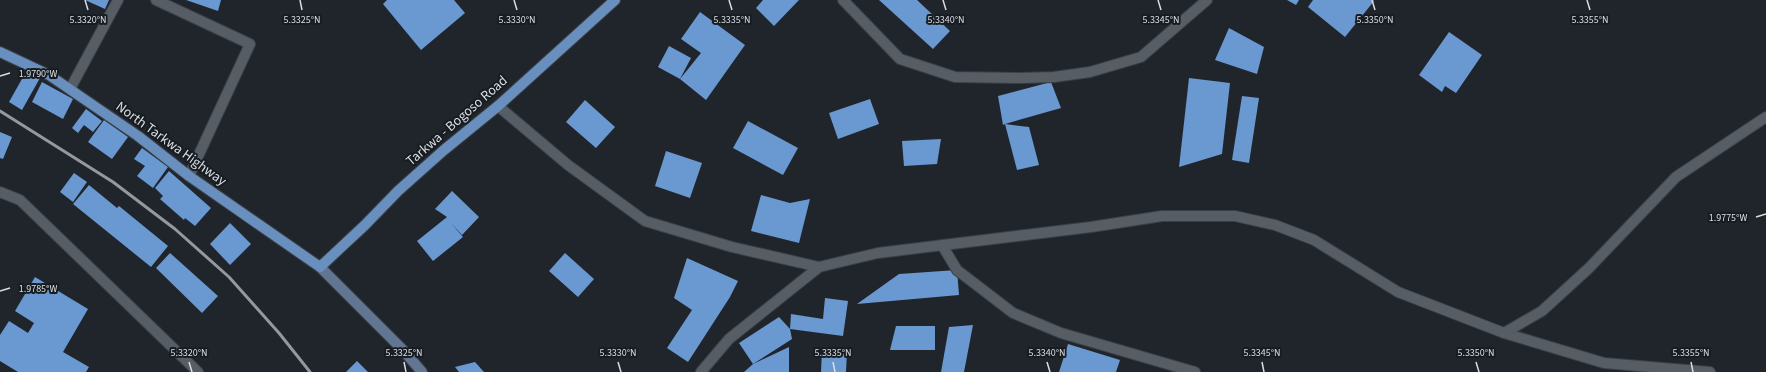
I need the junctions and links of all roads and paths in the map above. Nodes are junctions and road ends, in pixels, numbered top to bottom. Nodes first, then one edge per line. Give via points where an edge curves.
1 (118, 0) edge
2 (156, 0) edge
3 (616, 0) edge
4 (843, 0) edge
5 (1207, 0) edge
6 (0, 52) edge
7 (70, 89) junction
8 (498, 106) junction
9 (1766, 117) edge
10 (189, 176) junction
11 (0, 192) edge
12 (942, 245) junction
13 (320, 266) junction
14 (820, 267) junction
15 (1504, 333) junction
16 (198, 372) edge
17 (422, 372) edge
18 (701, 372) edge
19 (1195, 372) edge
20 (1710, 372) edge

1 - 7 street
2 - 10 street via 250,44
3 - 8 main road, Tarkwa - Bogoso Road
4 - 5 street via 900,59 956,77 1020,78 1090,72 1141,57
6 - 7 main road, North Tarkwa Highway via 49,75
7 - 10 main road, North Tarkwa Highway via 138,136
8 - 13 main road, Tarkwa - Bogoso Road via 444,150
8 - 14 street via 568,165 645,221 732,247
9 - 15 street via 1676,177 1589,268 1542,311
10 - 13 main road, North Tarkwa Highway
11 - 16 street via 20,200
12 - 14 street via 878,253
12 - 15 street via 1162,216 1235,216 1275,225 1314,240 1398,292
12 - 19 street via 958,270 1013,313 1061,333
13 - 17 main road
14 - 18 street via 729,340
15 - 20 street via 1604,363

